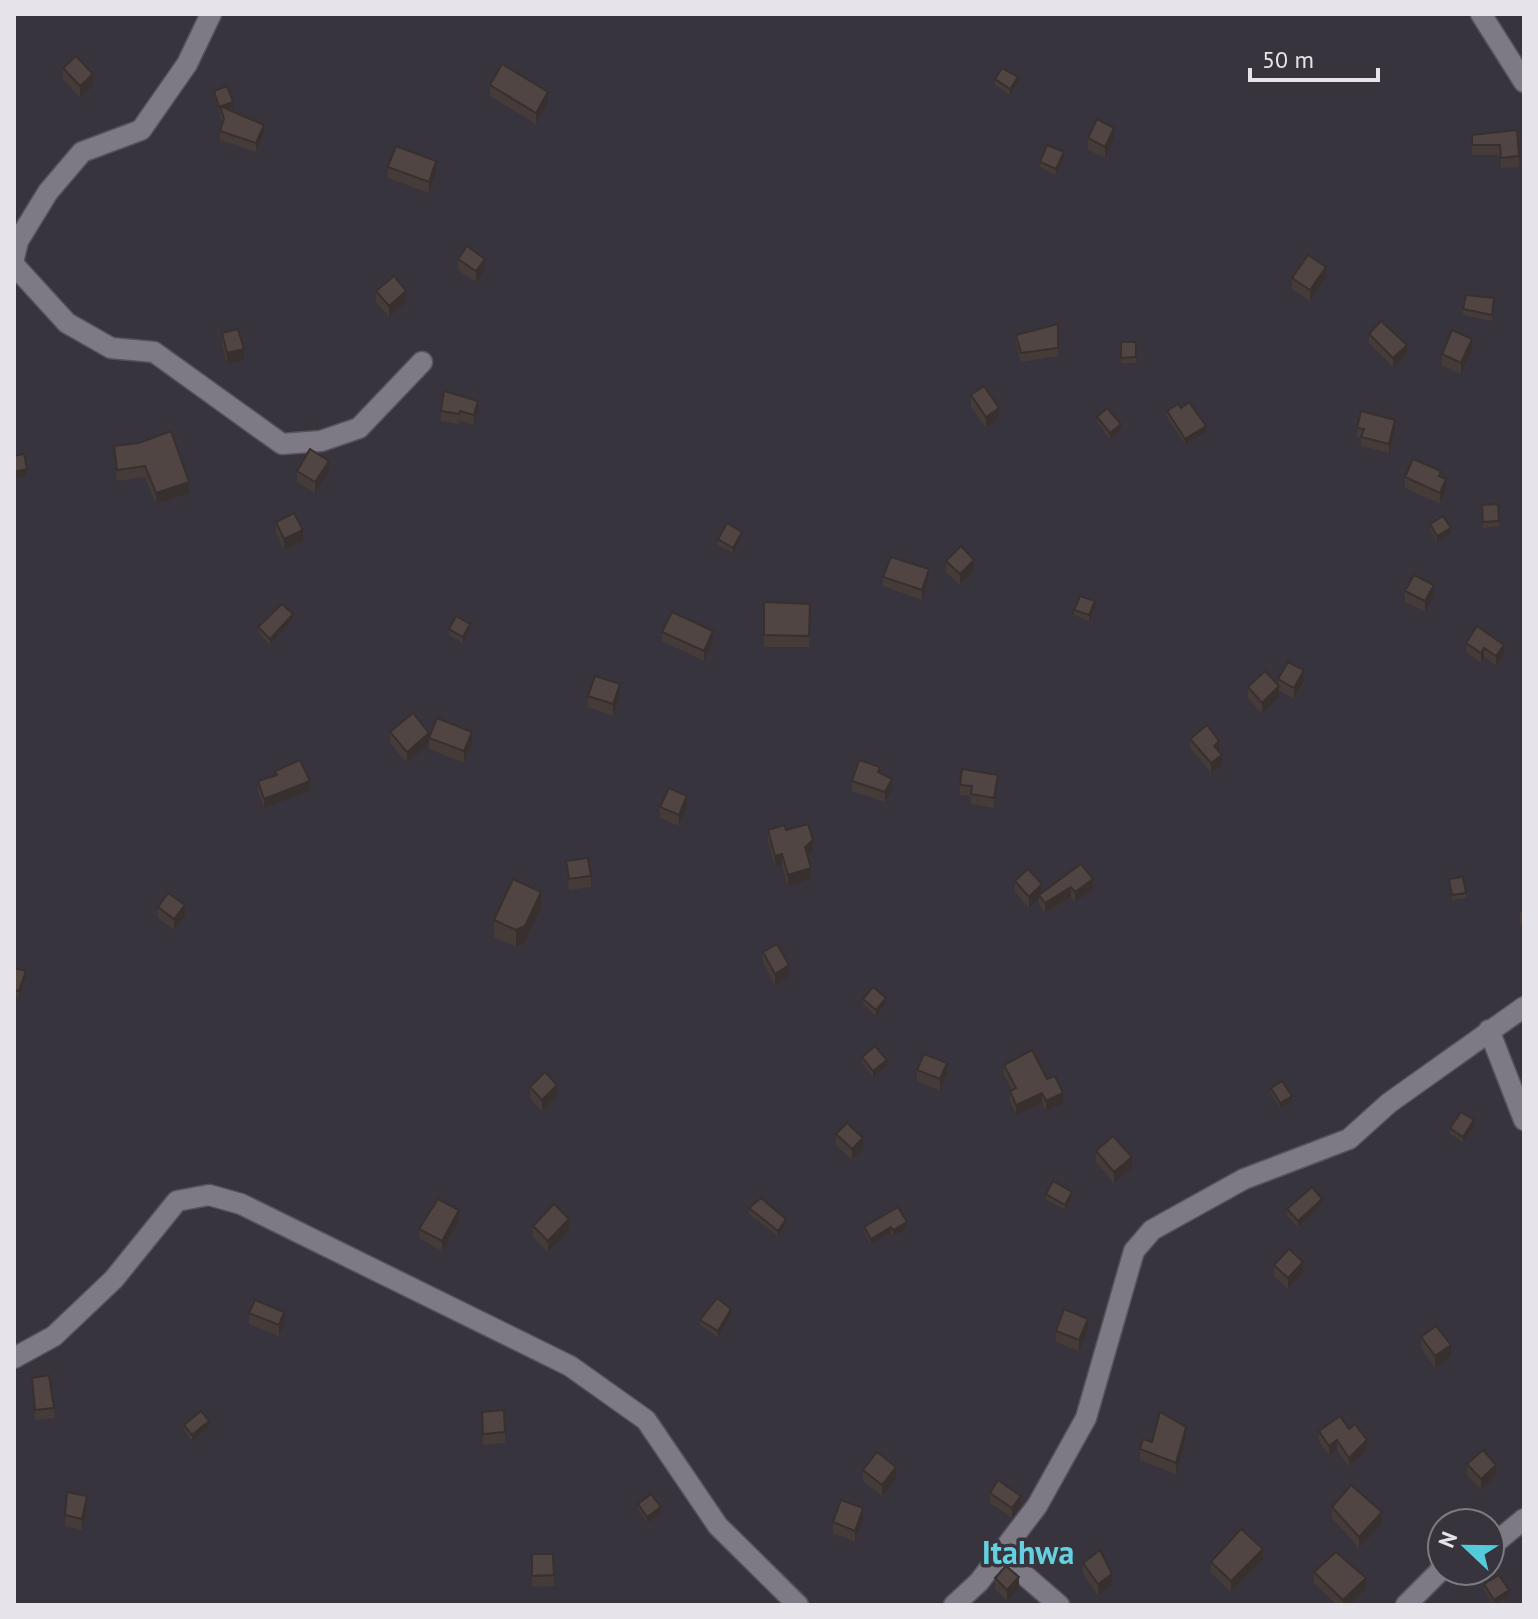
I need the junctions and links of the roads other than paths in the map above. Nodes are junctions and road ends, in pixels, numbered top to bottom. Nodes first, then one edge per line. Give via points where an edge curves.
1 (211, 14) edge
2 (1481, 14) edge
3 (1524, 82) edge
4 (14, 258) edge
5 (14, 265) edge
6 (422, 362) dead end
7 (1524, 1007) edge
8 (1489, 1030) junction
9 (1524, 1120) edge
10 (14, 1358) edge
11 (1524, 1519) edge
12 (1506, 1534) edge
13 (1000, 1554) junction
14 (1426, 1585) edge
15 (798, 1605) edge
16 (954, 1605) edge
17 (1059, 1605) edge
18 (1406, 1605) edge

1 - 4 street via 187,64 141,130 82,152 48,192 18,241
2 - 3 street
5 - 6 street via 67,323 111,348 154,352 282,444 321,441 359,428
7 - 8 street
8 - 9 street
8 - 13 street via 1349,1139 1244,1179 1152,1230 1134,1251 1086,1418 1037,1506
10 - 15 street via 54,1336 114,1279 177,1201 209,1195 241,1204 570,1366 646,1420 718,1526
11 - 12 street
13 - 16 street
13 - 17 street
14 - 18 street

